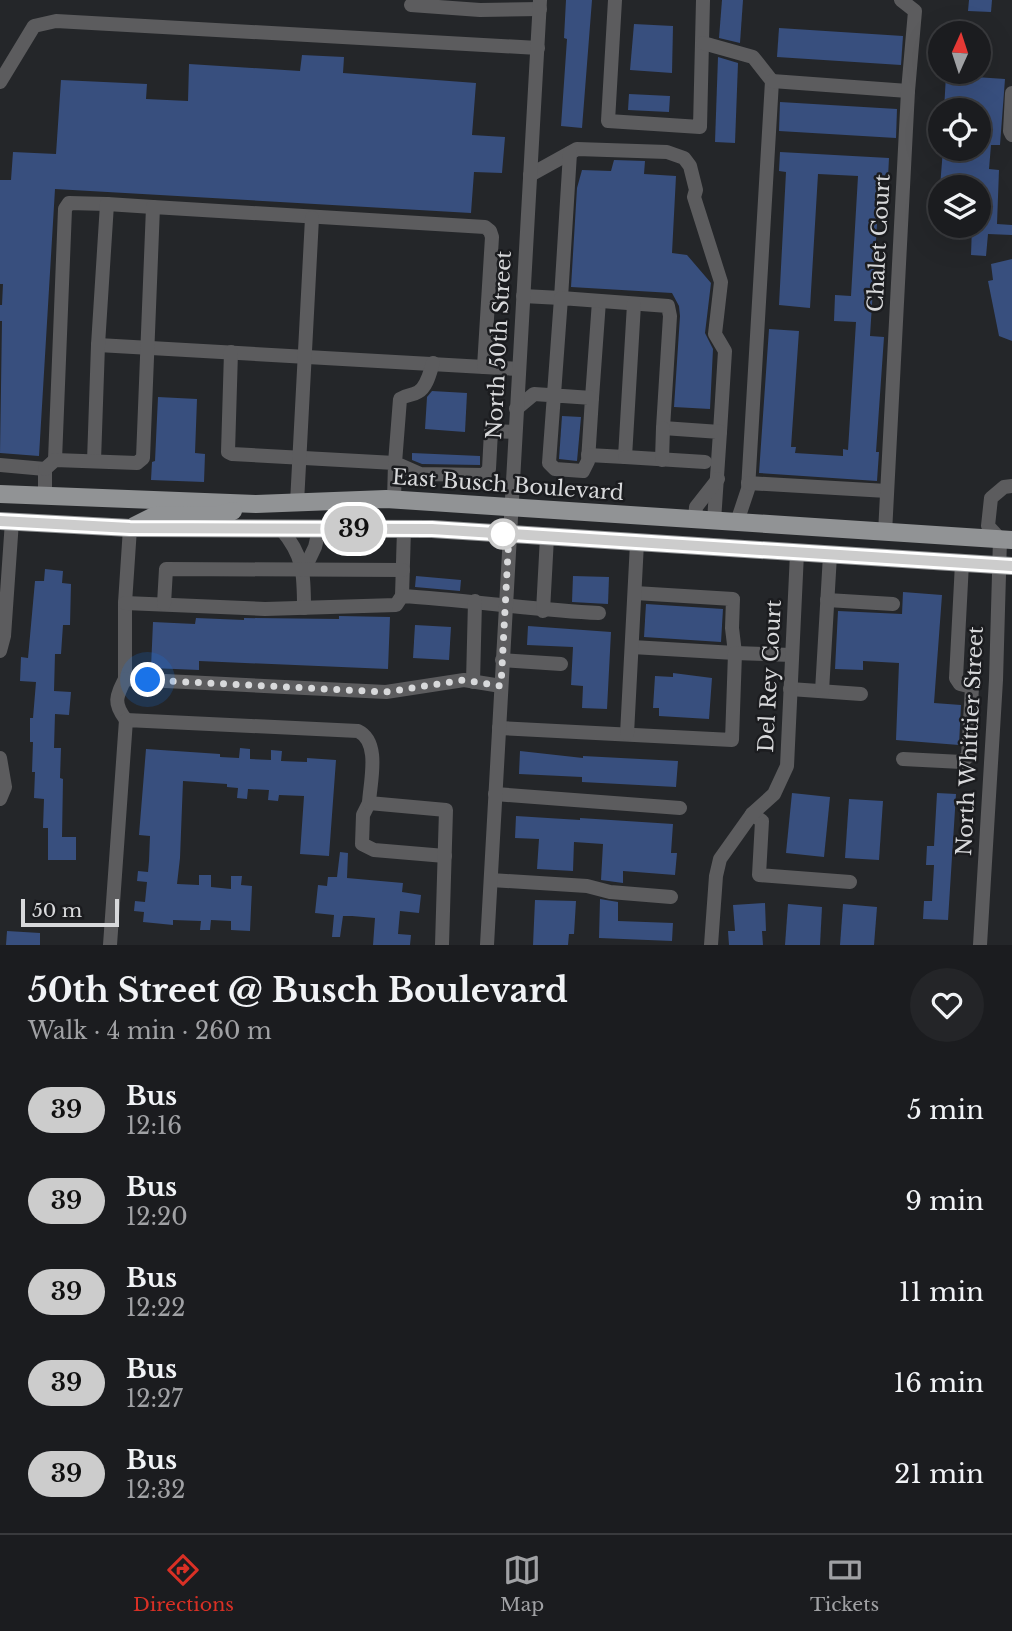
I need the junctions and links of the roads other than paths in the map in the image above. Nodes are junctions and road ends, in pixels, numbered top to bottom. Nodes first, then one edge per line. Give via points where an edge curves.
1 (615, 0) edge
2 (703, 0) edge
3 (901, 0) edge
4 (411, 5) dead end
5 (540, 5) edge
6 (703, 43) junction
7 (538, 48) junction
8 (772, 81) junction
9 (0, 82) edge
10 (908, 91) junction
11 (1012, 93) edge
12 (1011, 133) edge
13 (570, 153) junction
14 (530, 175) junction
15 (107, 204) junction
16 (153, 207) junction
17 (312, 218) junction
18 (523, 296) junction
19 (561, 298) junction
20 (599, 301) junction
21 (634, 304) junction
22 (98, 345) junction
23 (147, 347) junction
24 (231, 352) junction
25 (305, 356) junction
26 (433, 363) junction
27 (484, 366) junction
28 (519, 369) junction
29 (554, 397) junction
30 (592, 398) junction
31 (516, 409) junction
32 (663, 428) junction
33 (515, 432) junction
34 (720, 432) junction
35 (588, 456) junction
36 (625, 457) junction
37 (300, 459) junction
38 (662, 460) junction
39 (94, 461) junction
40 (395, 463) junction
41 (705, 463) dead end
42 (50, 464) junction
43 (0, 465) edge
44 (718, 479) junction
45 (748, 484) junction
46 (1012, 486) edge
47 (887, 491) junction
48 (0, 494) edge
49 (45, 496) junction
50 (394, 500) junction
51 (297, 503) junction
52 (256, 504) junction
53 (511, 507) junction
54 (695, 520) junction
55 (6, 521) edge
56 (714, 521) junction
57 (737, 522) junction
58 (130, 528) junction
59 (281, 529) junction
60 (404, 529) junction
61 (319, 530) junction
62 (885, 533) junction
63 (509, 534) junction
64 (547, 537) junction
65 (1008, 537) edge
66 (637, 543) junction
67 (797, 553) junction
68 (830, 555) junction
69 (962, 563) junction
70 (1006, 565) edge
71 (304, 570) junction
72 (403, 570) junction
73 (635, 593) junction
74 (402, 596) junction
75 (827, 600) junction
76 (475, 601) junction
77 (125, 603) junction
78 (163, 604) junction
79 (893, 604) dead end
80 (505, 606) junction
81 (304, 608) junction
82 (543, 611) junction
83 (599, 613) dead end
84 (632, 647) junction
85 (0, 652) edge
86 (735, 653) junction
87 (792, 655) junction
88 (502, 660) junction
89 (561, 664) dead end
90 (125, 679) junction
91 (1012, 680) edge
92 (473, 682) junction
93 (996, 684) junction
94 (501, 686) junction
95 (972, 687) junction
96 (790, 688) junction
97 (822, 691) junction
98 (861, 694) dead end
99 (126, 720) junction
100 (499, 728) junction
101 (627, 734) junction
102 (0, 758) edge
103 (903, 759) dead end
104 (495, 794) junction
105 (0, 799) edge
106 (369, 803) junction
107 (680, 808) dead end
108 (752, 814) junction
109 (445, 856) junction
110 (491, 880) junction
111 (850, 882) dead end
112 (671, 897) dead end
113 (110, 945) edge
114 (442, 945) edge
115 (487, 945) edge
116 (711, 945) edge
117 (980, 945) edge

1 - 6 street via 608,121 700,127
2 - 6 street
3 - 10 street, Chalet Court via 915,10
4 - 5 street via 480,10
5 - 7 street, North 50th Street
6 - 8 street via 753,57
7 - 9 street via 56,21 34,26
7 - 14 street, North 50th Street
8 - 10 street
8 - 45 street
10 - 47 street, Chalet Court
11 - 12 street
13 - 14 street
13 - 19 street
13 - 34 street via 577,149 667,152 684,158 690,166 694,197 721,282 715,334 725,351
14 - 18 street, North 50th Street
15 - 16 street
15 - 22 street
15 - 42 street via 69,204 65,209
16 - 17 street
16 - 23 street
17 - 25 street
17 - 27 street via 485,227 490,231
18 - 19 street
18 - 28 street, North 50th Street
19 - 20 street
19 - 29 street
20 - 21 street
20 - 30 street
21 - 32 street via 668,306
21 - 36 street
22 - 23 street
22 - 39 street
23 - 24 street
23 - 39 street via 143,458 137,463
24 - 25 street
24 - 37 street via 228,452
25 - 26 street
25 - 37 street
26 - 27 street
26 - 40 street via 418,392 400,399
27 - 28 street
28 - 31 street, North 50th Street
29 - 30 street
29 - 31 street via 534,394
29 - 35 street via 549,463 555,469 583,471
30 - 35 street
31 - 33 street, North 50th Street
32 - 34 street
32 - 38 street
33 - 40 street via 491,430 489,469 484,475 420,474
33 - 53 street, North 50th Street
34 - 44 street
35 - 36 street
36 - 38 street
37 - 40 street
37 - 51 street
38 - 41 street
39 - 42 street
40 - 50 street
42 - 43 street
42 - 49 street
44 - 54 street via 696,507
44 - 56 street
45 - 47 street
45 - 57 street
46 - 65 street, North Whittier Street via 991,498 988,526
47 - 62 street, Chalet Court
48 - 49 main road, East Busch Boulevard
49 - 52 main road, East Busch Boulevard
50 - 51 main road, East Busch Boulevard
50 - 53 main road, East Busch Boulevard
51 - 52 main road, East Busch Boulevard
52 - 58 main road via 219,515 154,516
53 - 54 main road, East Busch Boulevard
53 - 63 street, North 50th Street
54 - 56 main road, East Busch Boulevard
55 - 58 main road
55 - 85 street
56 - 57 main road, East Busch Boulevard
57 - 62 main road, East Busch Boulevard
58 - 59 main road
58 - 77 street
59 - 61 main road
59 - 71 street
60 - 61 main road
60 - 63 main road
60 - 72 street
61 - 71 street
62 - 65 main road, East Busch Boulevard
63 - 64 main road
63 - 80 street, North 50th Street
64 - 66 main road
64 - 82 street
65 - 70 street, North Whittier Street
66 - 67 main road
66 - 73 street
67 - 68 main road
67 - 87 street, Del Rey Court
68 - 69 main road
68 - 75 street
69 - 70 main road
69 - 95 street via 956,678
70 - 93 street, North Whittier Street
71 - 72 street
71 - 78 street via 166,569
71 - 81 street
72 - 74 street
73 - 84 street
73 - 86 street via 733,599
74 - 76 street
74 - 81 street via 396,605
75 - 79 street
75 - 97 street
76 - 80 street
76 - 92 street
77 - 78 street
77 - 90 street
78 - 81 street
80 - 82 street
80 - 88 street, North 50th Street
82 - 83 street
84 - 86 street
84 - 101 street
86 - 87 street
86 - 101 street via 732,740
87 - 96 street, Del Rey Court
88 - 89 street
88 - 94 street, North 50th Street
90 - 92 street via 386,692
90 - 99 street via 117,694 117,708
91 - 93 street
92 - 94 street
93 - 95 street
93 - 117 street, North Whittier Street
94 - 100 street, North 50th Street
95 - 103 street via 965,760
96 - 97 street
96 - 108 street, Del Rey Court via 787,766 774,794
97 - 98 street
99 - 106 street via 358,731 372,745
99 - 113 street
100 - 101 street
100 - 104 street, North 50th Street
102 - 105 street via 5,787
104 - 107 street
104 - 110 street, North 50th Street
106 - 109 street via 446,810
106 - 109 street via 363,815 362,844 374,850
108 - 111 street via 762,821 759,875
108 - 116 street, Del Rey Court via 720,859
109 - 114 street
110 - 112 street
110 - 115 street, North 50th Street

